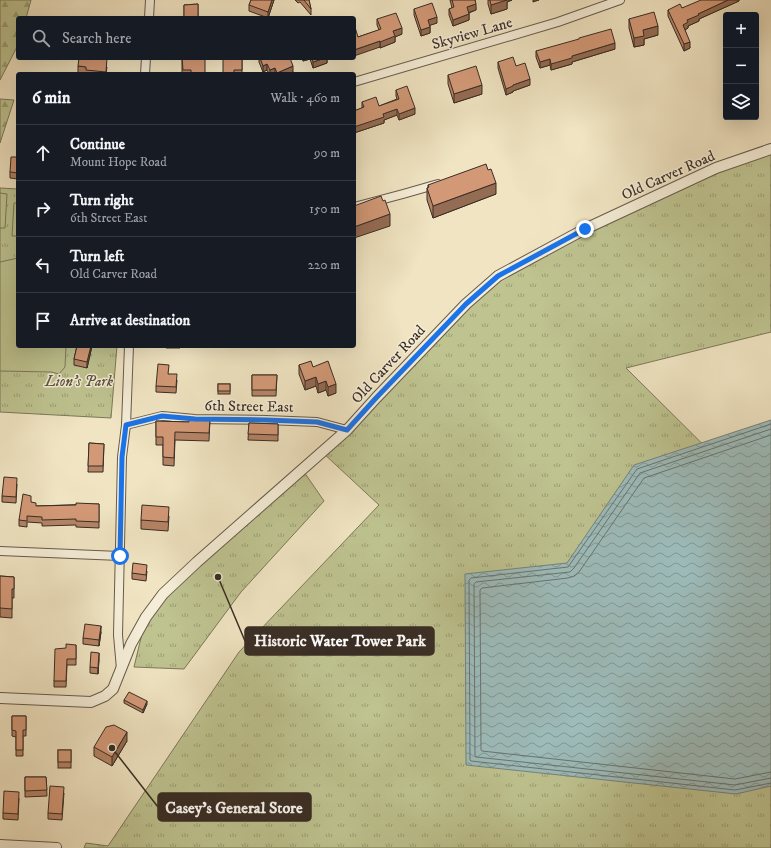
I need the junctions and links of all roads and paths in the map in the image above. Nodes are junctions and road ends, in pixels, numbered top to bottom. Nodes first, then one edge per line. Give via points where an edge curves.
1 (150, 0) edge
2 (620, 0) edge
3 (149, 16) edge
4 (146, 60) edge
5 (145, 72) edge
6 (356, 81) edge
7 (771, 149) edge
8 (445, 181) edge
9 (356, 206) edge
10 (129, 348) edge
11 (126, 425) junction
12 (347, 430) junction
13 (0, 551) edge
14 (120, 556) junction
15 (121, 669) junction
16 (0, 698) edge
17 (0, 844) edge
18 (57, 847) dead end

1 - 3 street
2 - 6 street, Skyview Lane via 558,22
4 - 5 street
7 - 12 street, Old Carver Road via 716,168 585,229 498,276 466,304
8 - 9 street
10 - 11 street
11 - 12 street, 6th Street East via 162,416 317,422
11 - 14 street via 122,457
12 - 15 street, Old Carver Road via 163,594 146,617
13 - 14 street
14 - 15 street via 118,635
15 - 16 street, Old Carver Road via 113,688 105,696 91,702
17 - 18 street

